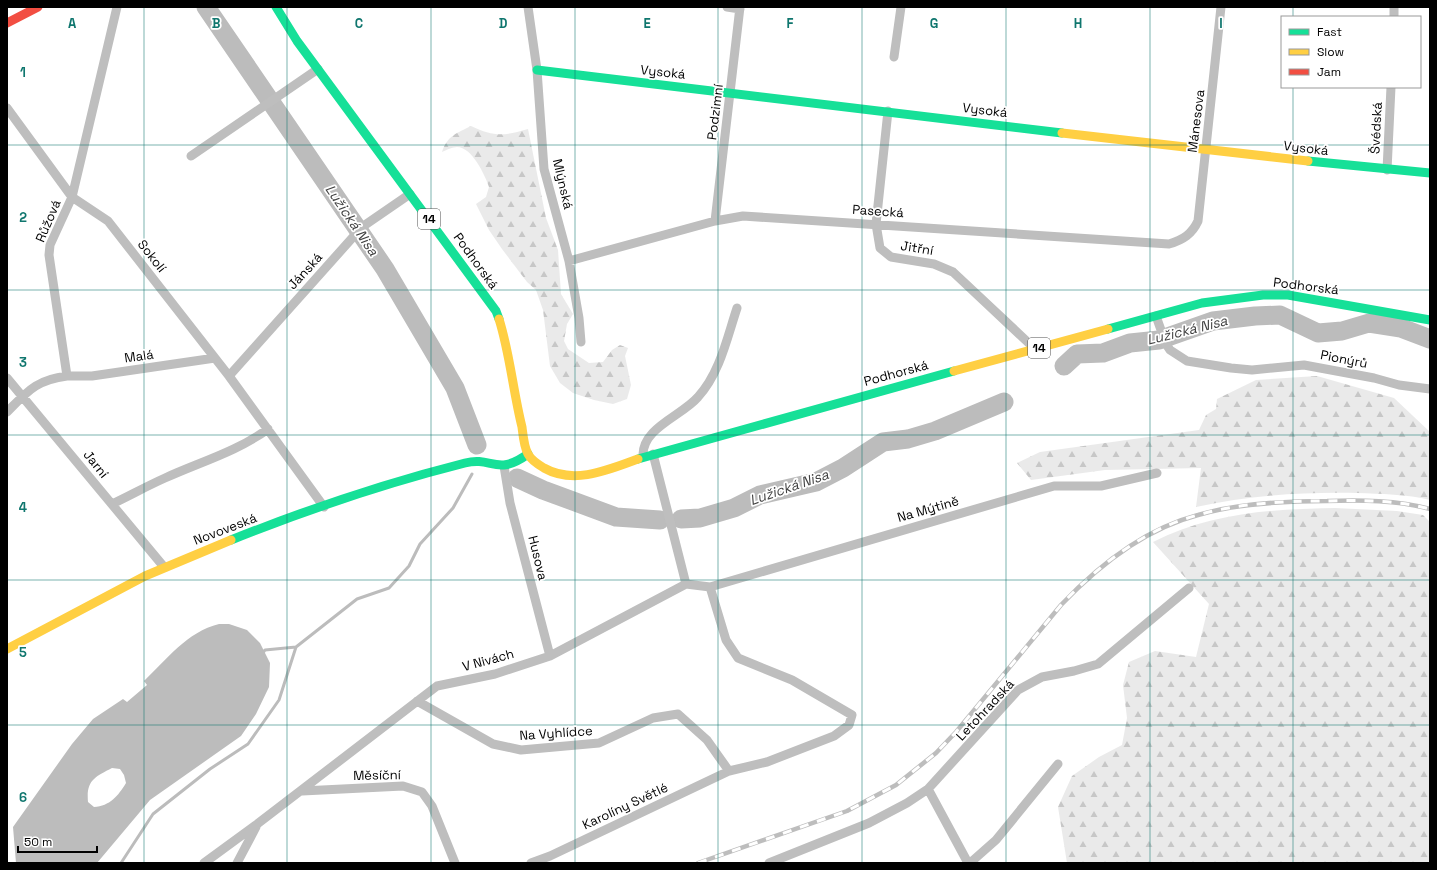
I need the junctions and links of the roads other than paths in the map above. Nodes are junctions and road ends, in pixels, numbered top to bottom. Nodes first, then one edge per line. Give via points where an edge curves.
1 (38, 7) edge
2 (117, 7) edge
3 (276, 7) edge
4 (528, 7) edge
5 (727, 7) edge
6 (901, 7) edge
7 (1222, 7) edge
8 (740, 8) edge
9 (7, 23) edge
10 (894, 57) dead end
11 (318, 69) junction
12 (537, 70) junction
13 (1391, 88) edge
14 (730, 92) junction
15 (7, 108) edge
16 (888, 111) junction
17 (1206, 150) junction
18 (191, 156) dead end
19 (1387, 170) junction
20 (1430, 173) edge
21 (410, 194) junction
22 (72, 197) junction
23 (715, 221) junction
24 (876, 224) junction
25 (1189, 236) joint
26 (569, 262) junction
27 (737, 308) dead end
28 (1156, 316) junction
29 (1430, 320) edge
30 (581, 342) dead end
31 (1035, 349) junction
32 (214, 358) junction
33 (67, 376) junction
34 (229, 376) junction
35 (7, 378) edge
36 (1430, 389) edge
37 (22, 396) junction
38 (7, 412) edge
39 (268, 429) junction
40 (528, 454) junction
41 (653, 454) junction
42 (643, 457) junction
43 (504, 466) junction
44 (1157, 473) dead end
45 (112, 504) junction
46 (324, 507) junction
47 (164, 567) junction
48 (686, 584) junction
49 (710, 586) junction
50 (1189, 588) dead end
51 (7, 649) edge
52 (550, 656) junction
53 (417, 701) junction
54 (1058, 764) dead end
55 (730, 772) junction
56 (928, 789) junction
57 (302, 791) junction
58 (256, 826) junction
59 (204, 863) edge
60 (237, 863) edge
61 (455, 863) edge
62 (530, 863) edge
63 (768, 863) edge
64 (969, 863) edge

1 - 9 street
2 - 22 street, Růžová
3 - 11 street, Podhorská / 14
4 - 12 street, Mlýnská
5 - 8 street
6 - 10 street
7 - 17 street, Mánesova
8 - 14 street, Podzimní
11 - 18 street
11 - 21 street, Podhorská / 14
12 - 14 street, Vysoká
12 - 26 street, Mlýnská via 544,169
13 - 19 street, Švédská
14 - 16 street, Vysoká
14 - 23 street, Podzimní
15 - 22 street, Sokolí
16 - 17 street, Vysoká
16 - 24 street, Jitřní
17 - 19 street, Vysoká
17 - 25 street, Mánesova via 1198,221
19 - 20 street, Vysoká
21 - 34 street, Jánská via 362,227
21 - 40 street, Podhorská / 14 via 496,311 506,341 517,408
22 - 32 street, Sokolí via 108,221
22 - 33 street, Růžová via 50,245 49,255
23 - 24 street, Pasecká via 743,216
23 - 26 street, Pasecká
24 - 25 street, Pasecká via 1162,243 1179,242
24 - 31 street, Jitřní via 880,248 891,257 934,264 953,272
26 - 30 street, Mlýnská
27 - 42 street via 718,365 711,378 698,397 679,414 662,424 651,436 643,446
28 - 29 street, Podhorská / 14 via 1198,304 1269,294 1344,304
28 - 31 street, Podhorská / 14
28 - 36 street, Pionýrů via 1166,344 1174,355 1187,360 1252,370 1304,365
31 - 41 street, Podhorská / 14
32 - 33 street, Malá via 99,375
32 - 34 street, Sokolí
33 - 37 street via 49,379
34 - 39 street, Sokolí
35 - 37 street, Jarní
37 - 38 street
37 - 45 street, Jarní
39 - 45 street via 222,456 165,478
39 - 46 street, Sokolí
40 - 42 street, Podhorská / 14 via 545,468 565,476 601,473
40 - 43 street
41 - 42 street, Podhorská / 14
41 - 48 street
43 - 46 street, Novoveská via 466,463
43 - 52 street, Husova via 510,503
44 - 49 street, Na Mýtině via 1101,486 1054,486
45 - 47 street, Jarní
46 - 47 street, Novoveská via 224,542
47 - 51 street, Novoveská
48 - 49 street, Na Mýtině
48 - 52 street, V Nivách
49 - 55 street via 726,640 738,658 792,680 852,715 849,725 834,736 767,762
50 - 56 street, Letohradská via 1098,664 1042,677 1018,690
52 - 53 street, V Nivách via 495,674 437,686
53 - 55 street, Na Vyhlídce via 493,744 521,750 599,743 653,718 678,714 707,740
53 - 57 street, V Nivách
54 - 64 street via 996,840
55 - 62 street, Karolíny Světlé
56 - 63 street, Letohradská via 908,804
56 - 64 street
57 - 58 street, V Nivách
57 - 61 street, Měsíční via 403,786 422,792 432,806
58 - 59 street, V Nivách
58 - 60 street

